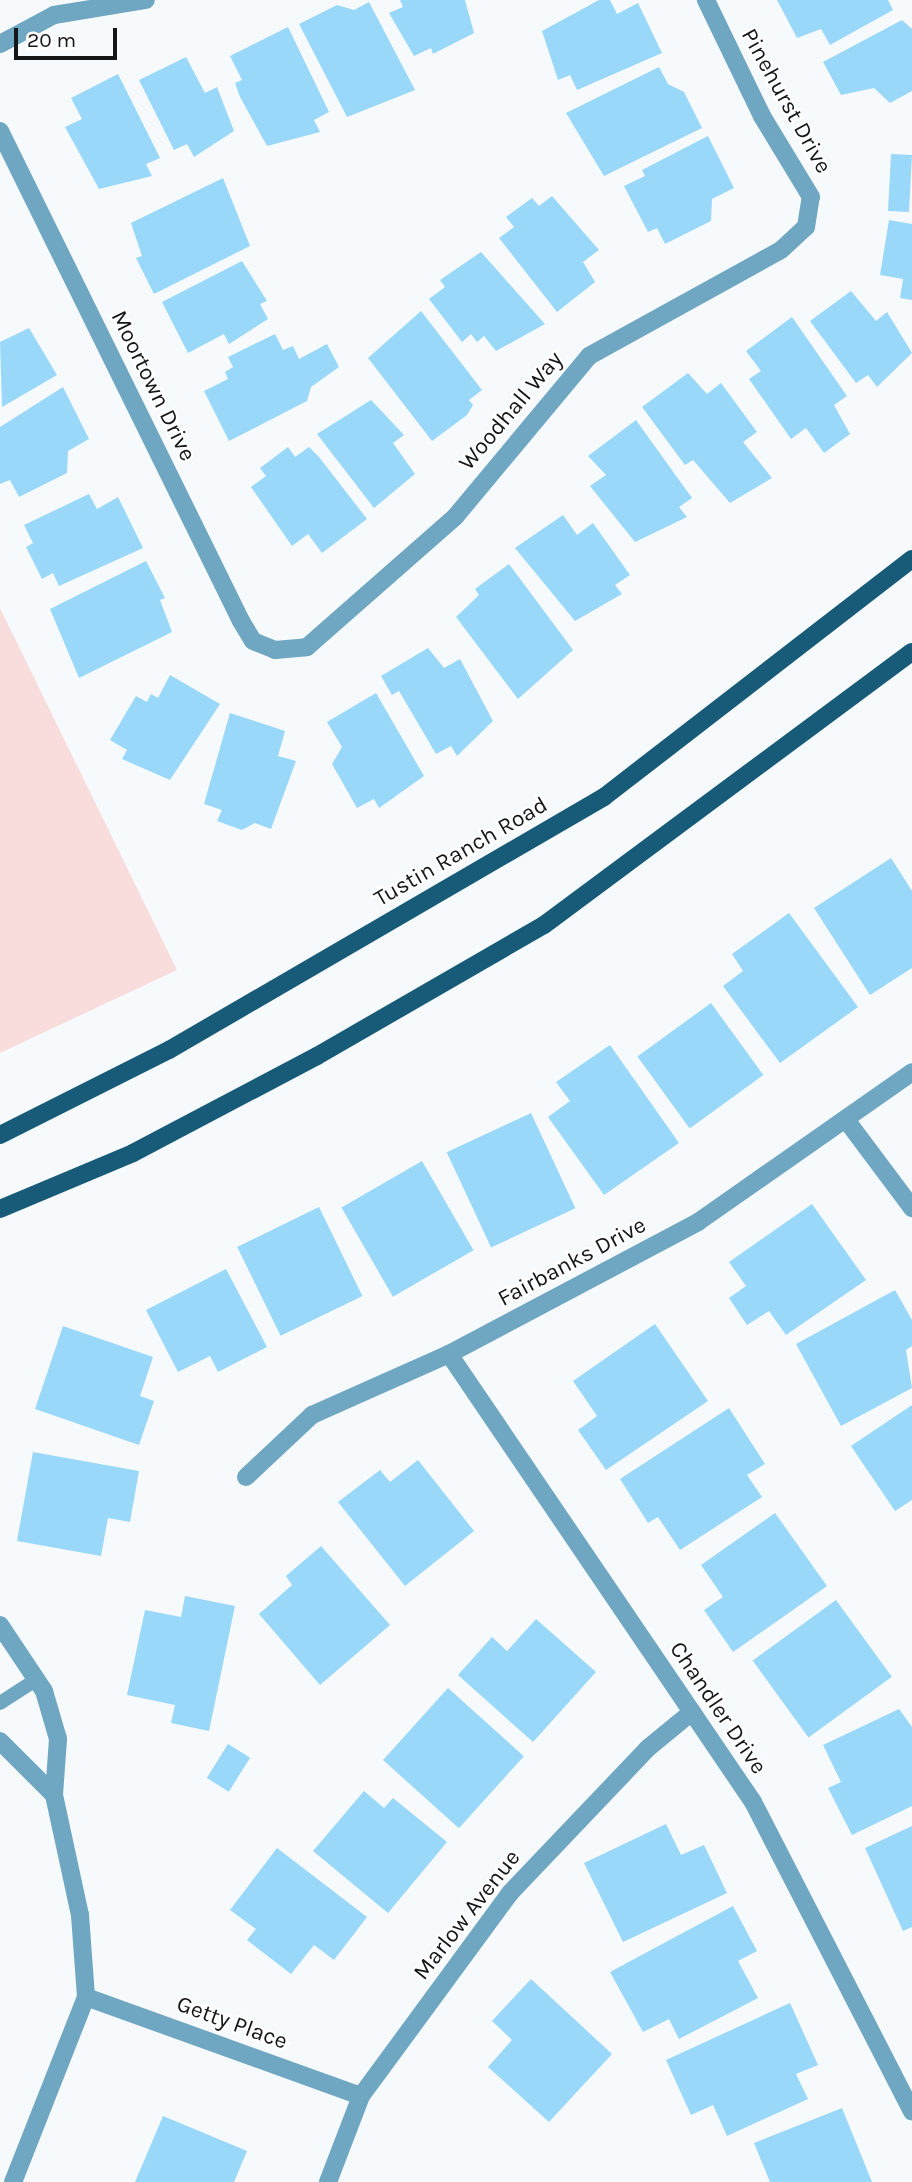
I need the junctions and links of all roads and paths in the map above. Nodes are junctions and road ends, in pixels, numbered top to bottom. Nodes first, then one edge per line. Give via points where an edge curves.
1 (146, 0) edge
2 (706, 0) edge
3 (0, 44) edge
4 (0, 131) edge
5 (806, 227) joint
6 (912, 559) edge
7 (275, 650) joint
8 (912, 652) edge
9 (912, 1072) edge
10 (847, 1121) junction
11 (0, 1135) edge
12 (912, 1208) edge
13 (0, 1209) edge
14 (449, 1354) junction
15 (246, 1477) dead end
16 (0, 1625) edge
17 (37, 1679) junction
18 (0, 1703) edge
19 (692, 1712) junction
20 (0, 1741) edge
21 (54, 1795) junction
22 (86, 1997) junction
23 (361, 2096) junction
24 (912, 2112) edge
25 (13, 2182) edge
26 (328, 2182) edge

1 - 3 street via 54,15
2 - 5 street, Pinehurst Drive via 762,116 811,197
4 - 7 street, Moortown Drive via 242,621 253,641
5 - 7 street, Woodhall Way via 780,250 589,356 455,517 307,647
6 - 11 main road, Tustin Ranch Road via 604,797 169,1051
8 - 13 main road via 544,925 133,1153
9 - 10 street, Fairbanks Drive
10 - 12 street
10 - 14 street, Fairbanks Drive via 698,1222
14 - 15 street, Fairbanks Drive via 312,1415
14 - 19 street, Chandler Drive
16 - 17 street
17 - 18 lane
17 - 21 street via 58,1739
19 - 23 street, Marlow Avenue via 648,1748 510,1893
19 - 24 street, Chandler Drive via 753,1802
20 - 21 street
21 - 22 street via 80,1915
22 - 23 street, Getty Place
22 - 25 street
23 - 26 street, Marlow Avenue

